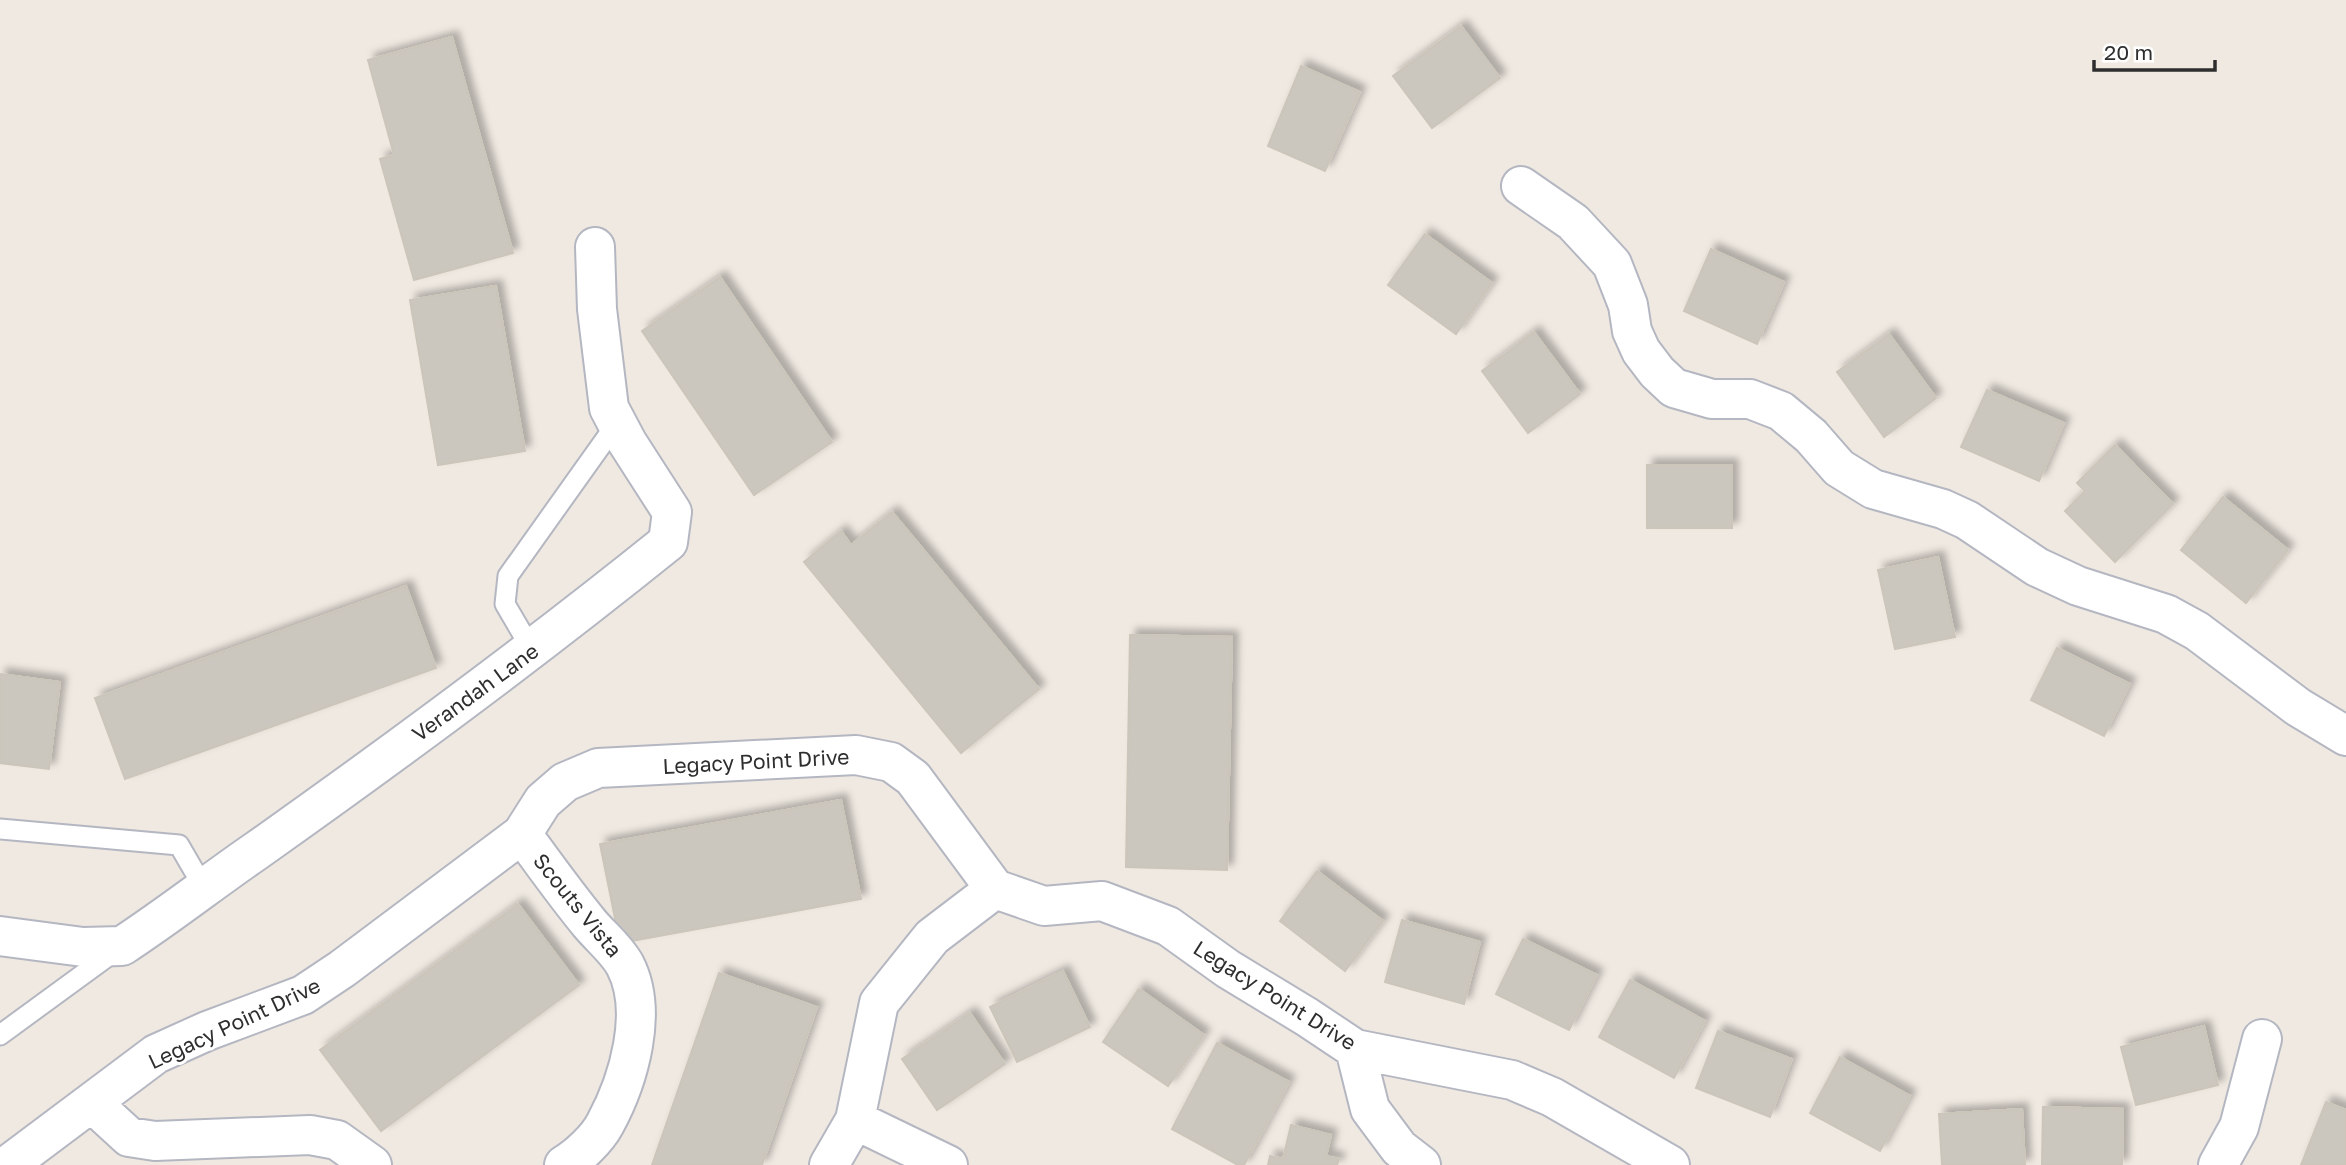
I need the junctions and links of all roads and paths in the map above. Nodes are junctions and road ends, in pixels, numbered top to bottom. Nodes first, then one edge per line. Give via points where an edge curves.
1 (1521, 186) dead end
2 (595, 247) dead end
3 (617, 423) junction
4 (532, 650) junction
5 (2346, 736) edge
6 (0, 829) edge
7 (522, 834) junction
8 (204, 888) junction
9 (995, 889) junction
10 (0, 936) edge
11 (122, 946) junction
12 (0, 1035) edge
13 (2262, 1039) dead end
14 (1355, 1049) junction
15 (93, 1102) junction
16 (855, 1120) junction
17 (8, 1165) edge
18 (373, 1165) edge
19 (564, 1165) edge
20 (829, 1165) edge
21 (948, 1165) edge
22 (1421, 1165) edge
23 (1670, 1165) edge
24 (2218, 1165) edge

1 - 5 street via 1573,222 1612,264 1641,351 1674,388 1712,399 1750,399 1781,411 1839,468 1873,489 1943,509 2037,567 2078,586 2166,614
2 - 3 street, Verandah Lane via 601,346 609,408
3 - 4 lane via 508,576 505,604
3 - 4 street, Verandah Lane via 672,512 668,542
4 - 8 street, Verandah Lane
6 - 8 lane via 179,845
7 - 9 street, Legacy Point Drive via 542,801 565,782 598,768 856,755 891,762 913,778
7 - 15 street, Legacy Point Drive via 303,995 156,1054
7 - 19 street, Scouts Vista via 624,963 635,995 636,1028 623,1084 604,1126
8 - 11 street, Verandah Lane
9 - 14 street, Legacy Point Drive via 1044,906 1102,901 1168,926
9 - 16 street via 932,937 879,1003
10 - 11 street via 83,947
11 - 12 lane
13 - 24 street via 2239,1127
14 - 22 street via 1370,1110 1399,1148
14 - 23 street, Legacy Point Drive via 1512,1080 1552,1097
15 - 17 street, Legacy Point Drive
15 - 18 street via 129,1137 155,1142 310,1135 337,1140
16 - 20 street
16 - 21 street

